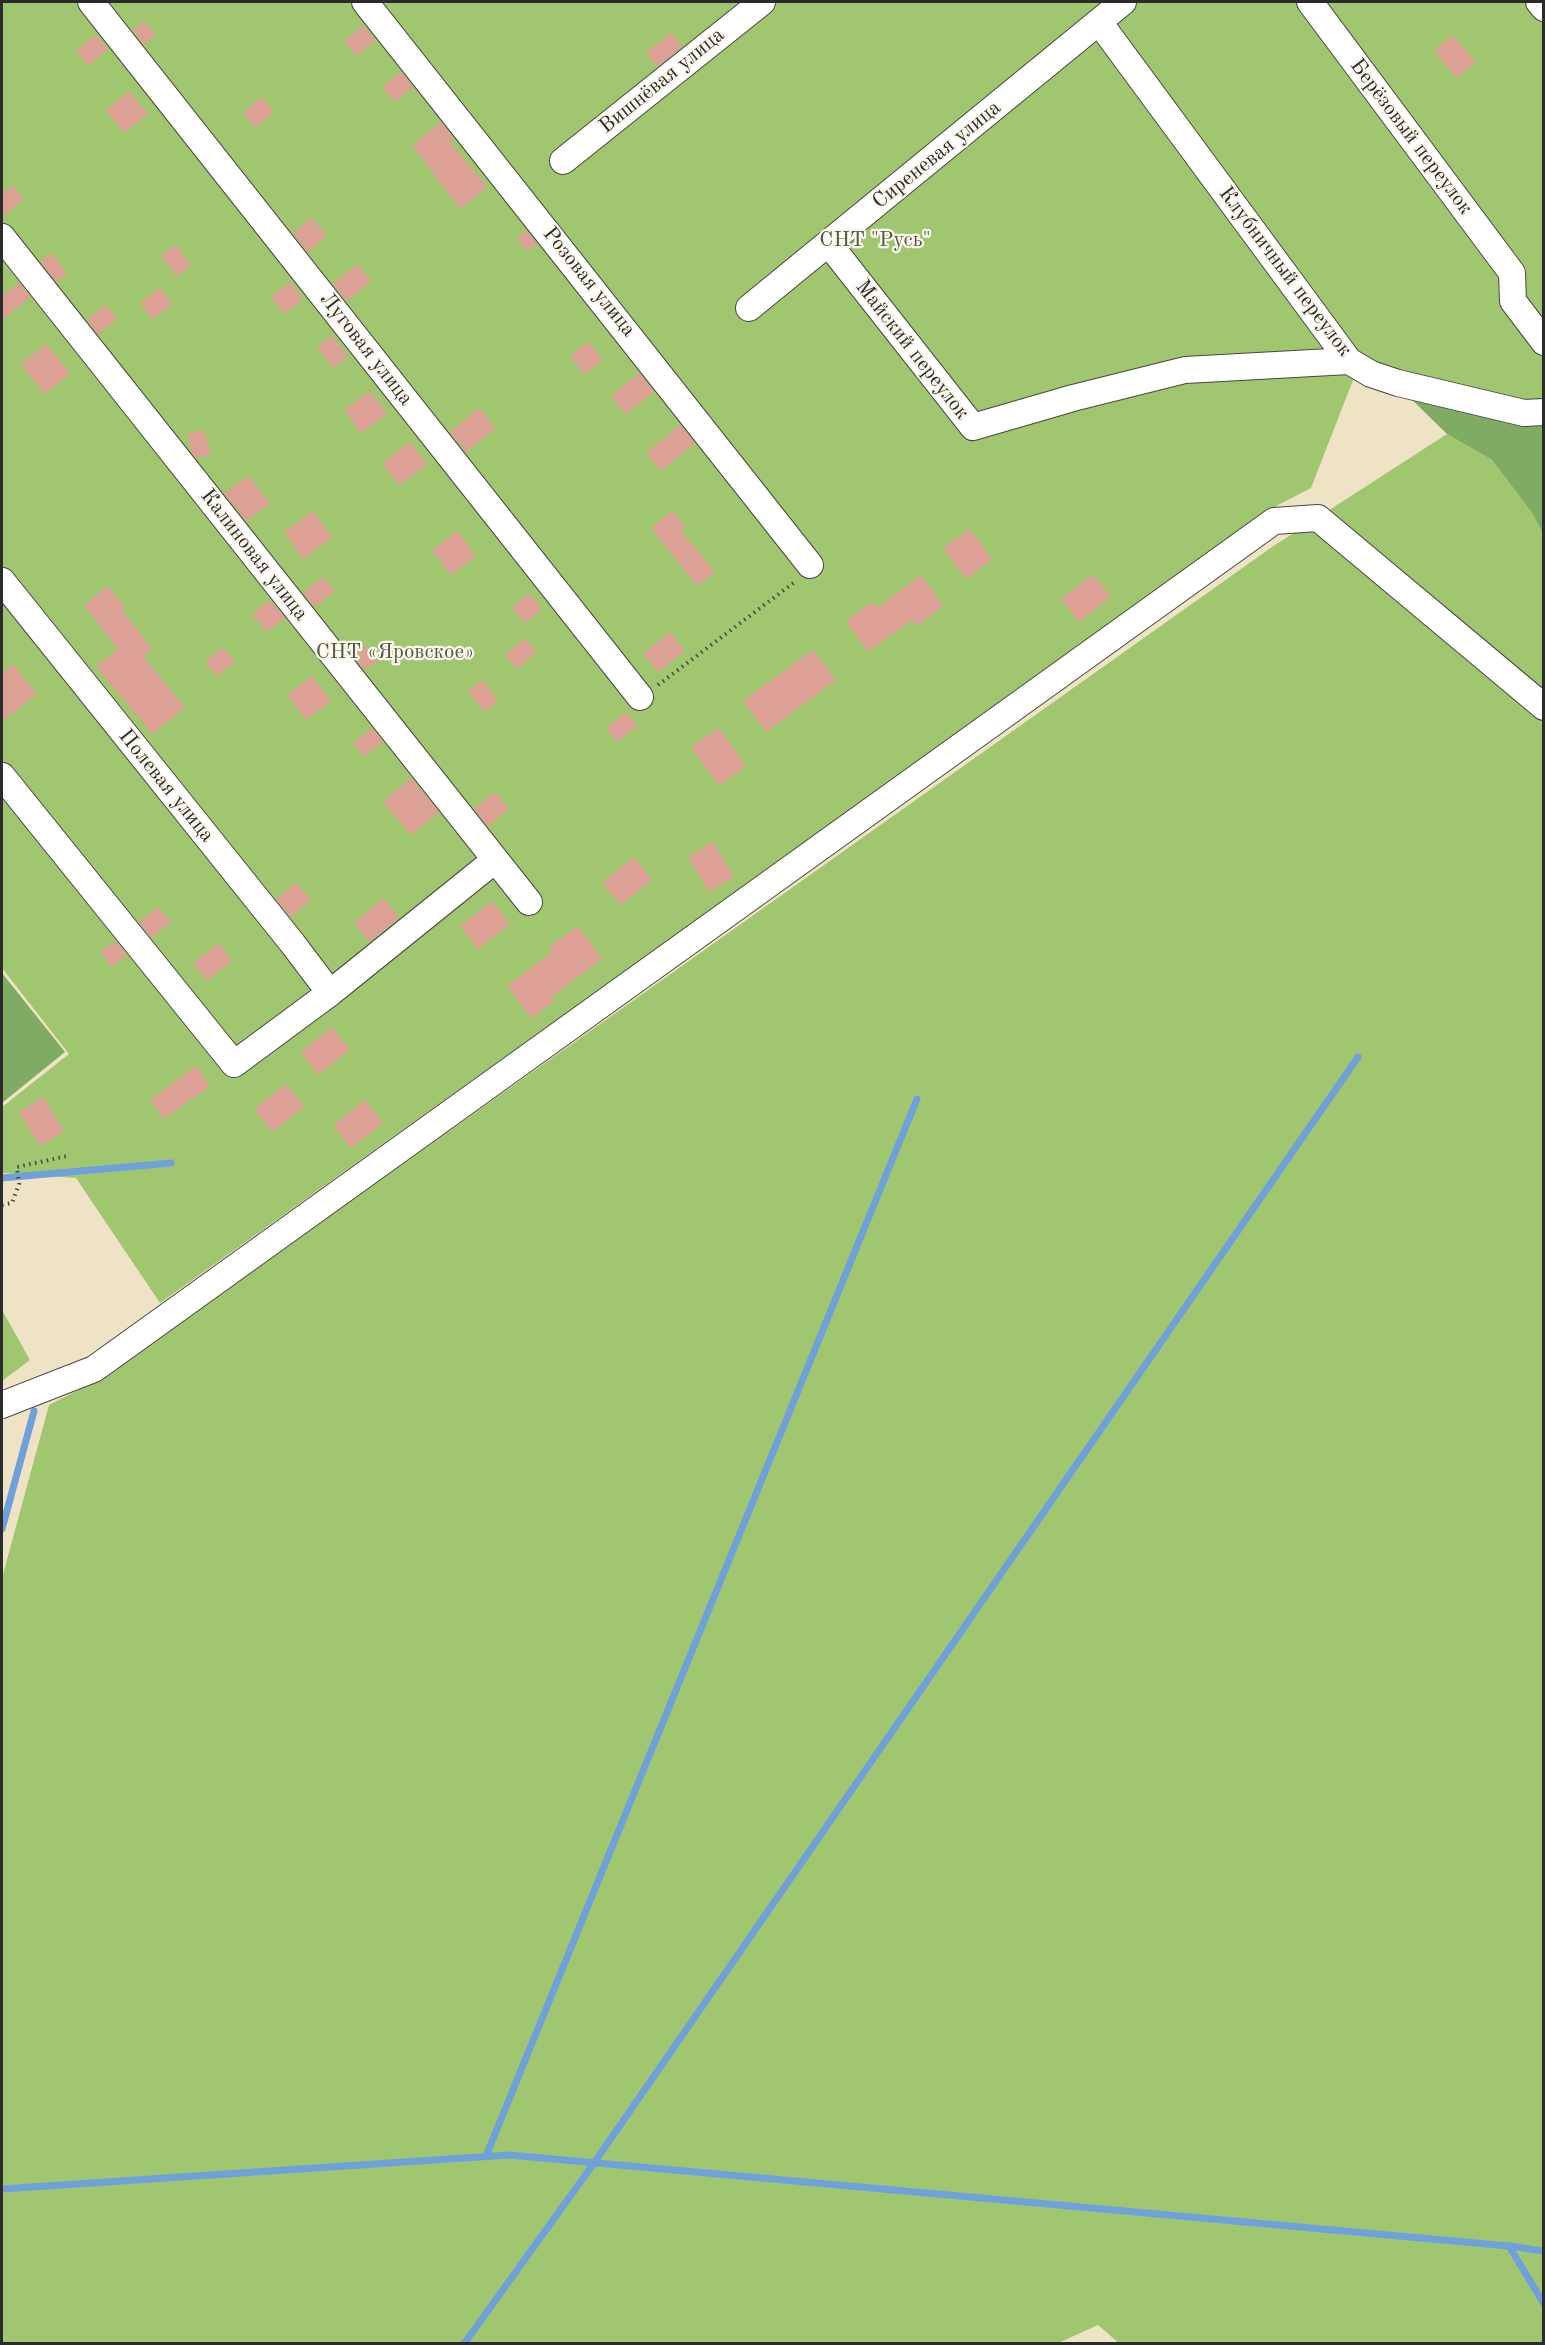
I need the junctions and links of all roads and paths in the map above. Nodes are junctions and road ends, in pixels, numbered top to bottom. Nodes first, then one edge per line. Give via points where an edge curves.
1 (91, 2) edge
2 (365, 2) edge
3 (762, 2) edge
4 (1124, 2) edge
5 (1310, 2) edge
6 (1539, 2) edge
7 (1544, 8) edge
8 (1099, 22) junction
9 (563, 161) dead end
10 (2, 237) edge
11 (829, 244) junction
12 (749, 308) dead end
13 (1544, 342) edge
14 (1350, 361) junction
15 (1544, 412) edge
16 (810, 564) joint
17 (2, 581) edge
18 (640, 697) joint
19 (1544, 707) edge
20 (2, 776) edge
21 (495, 860) junction
22 (529, 902) dead end
23 (330, 993) junction
24 (67, 1156) dead end
25 (2, 1205) edge
26 (2, 1405) edge

1 - 18 street, Луговая улица
2 - 16 street, Розовая улица
3 - 9 street, Вишнёвая улица
4 - 8 street, Сиреневая улица
5 - 13 street, Берёзовый переулок via 1512,273 1513,301
6 - 7 street
8 - 11 street, Сиреневая улица
8 - 14 street, Клубничный переулок
10 - 21 street, Калиновая улица
11 - 12 street, Сиреневая улица
11 - 14 street, Майский переулок via 974,427 1185,370
14 - 15 street, Клубничный переулок via 1371,374 1398,383 1524,413
16 - 18 path via 800,577
17 - 23 street, Полевая улица
19 - 26 street via 1318,518 1274,521 94,1369
20 - 23 street via 234,1065
21 - 22 street, Калиновая улица
21 - 23 street
24 - 25 path via 17,1167 19,1184 12,1203

